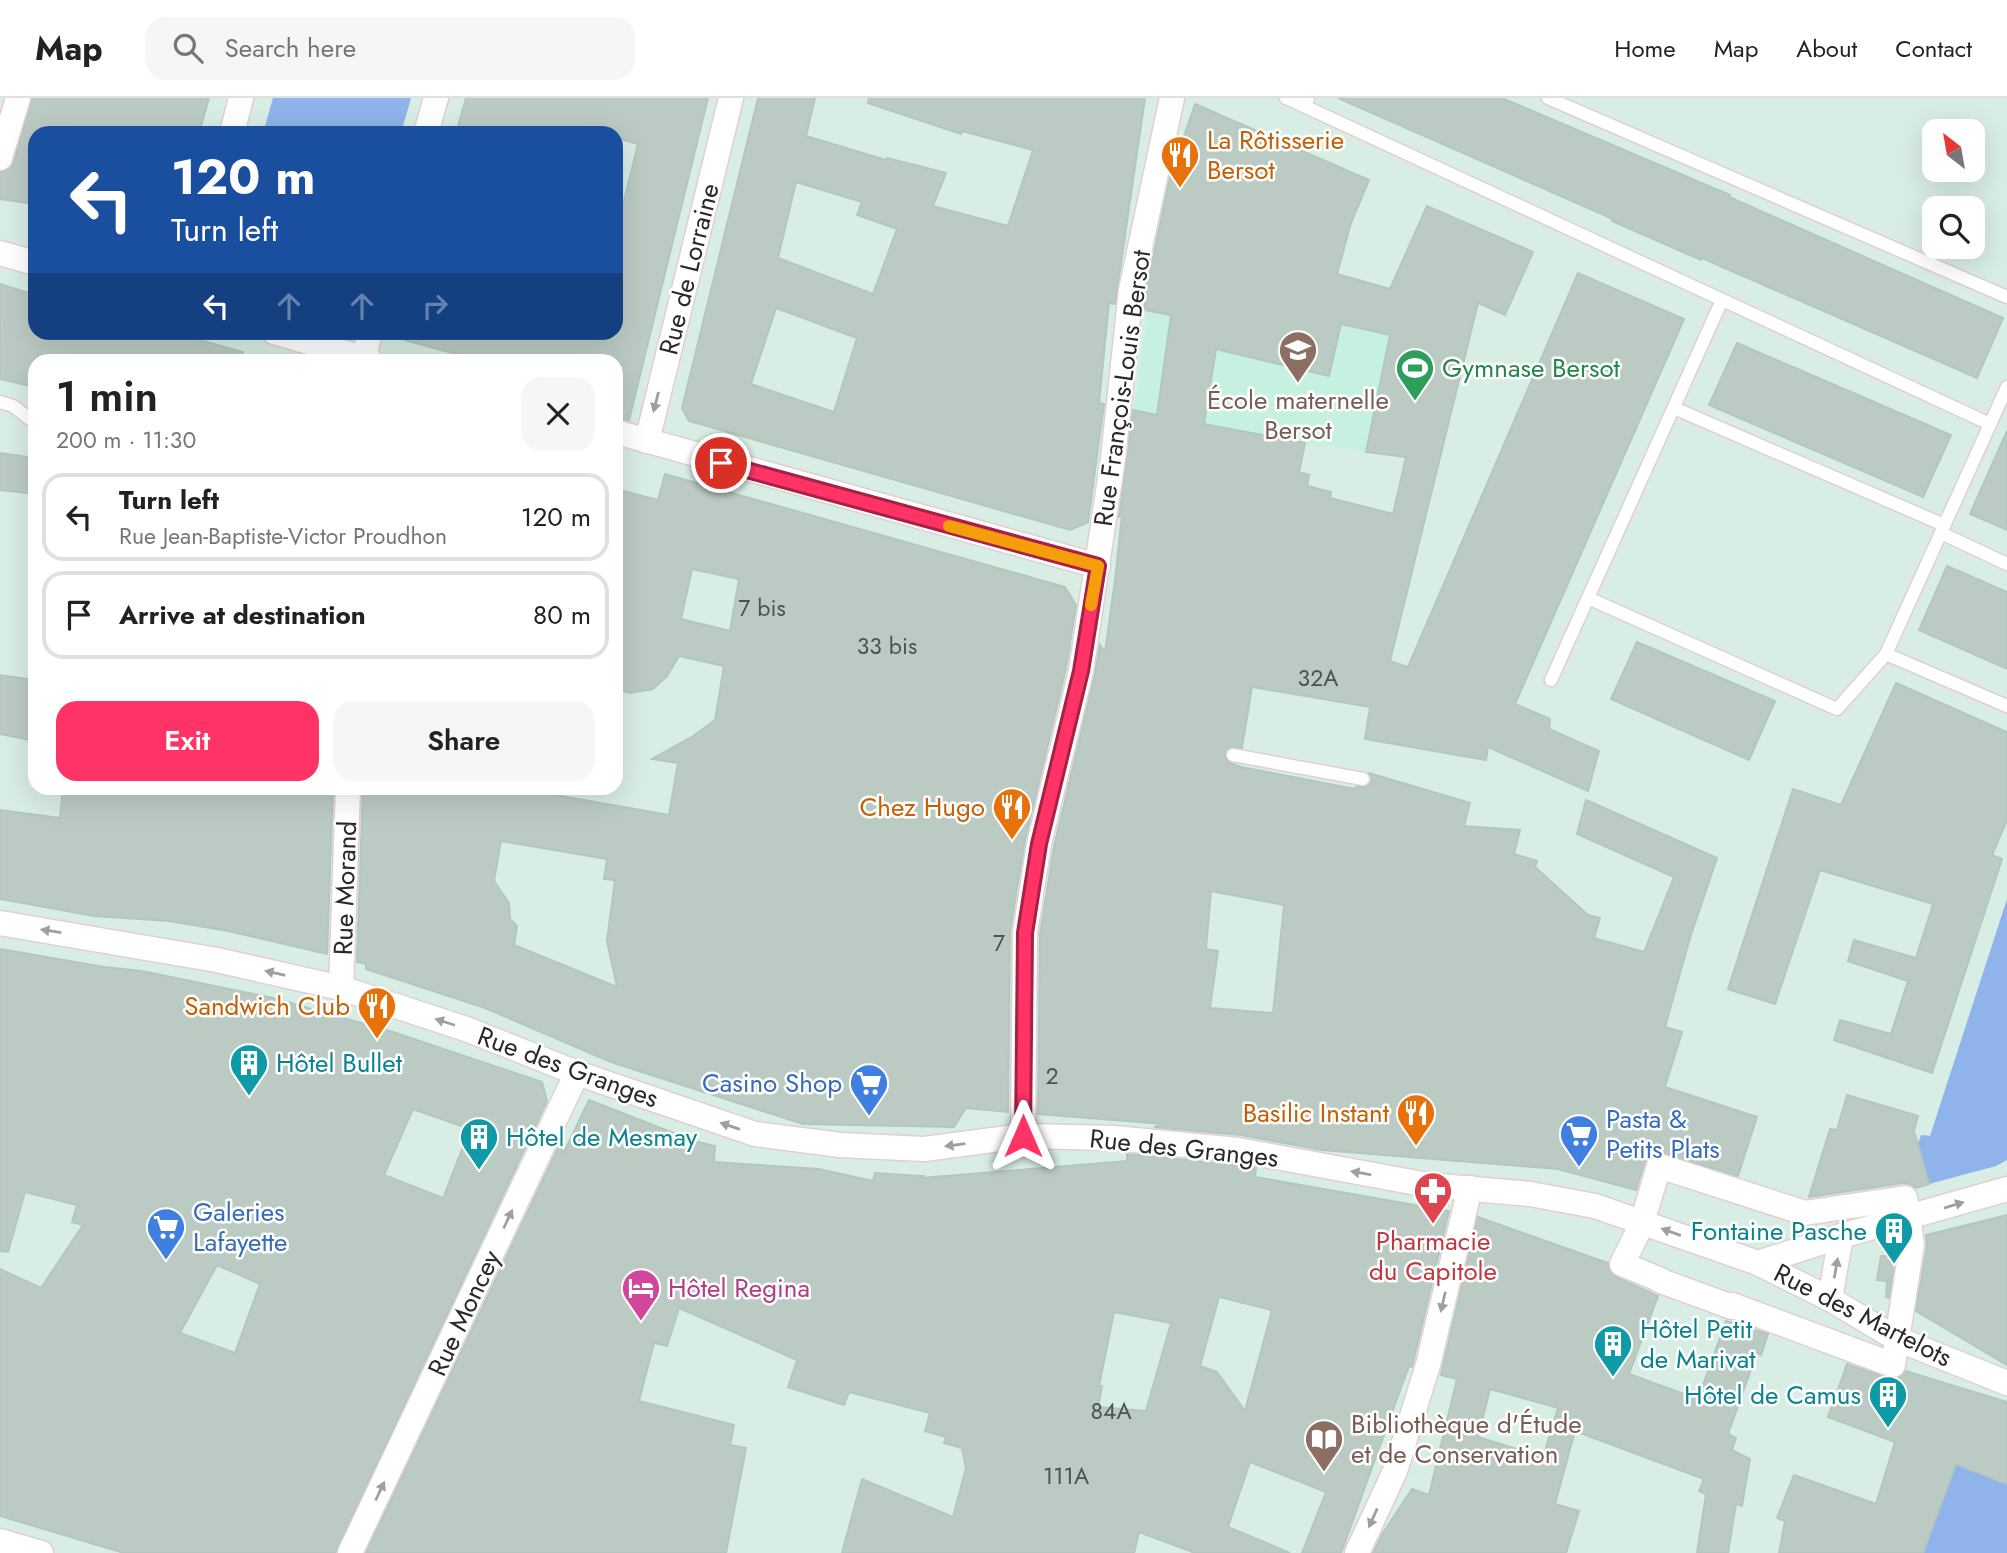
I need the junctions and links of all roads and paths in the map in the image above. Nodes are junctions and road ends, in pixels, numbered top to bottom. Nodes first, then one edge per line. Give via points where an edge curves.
1 (18, 98) edge
2 (242, 98) edge
3 (436, 98) edge
4 (731, 98) edge
5 (1172, 98) edge
6 (1286, 98) edge
7 (1548, 98) edge
8 (1306, 102) edge
9 (234, 126) edge
10 (428, 126) edge
11 (0, 158) edge
12 (0, 253) edge
13 (28, 261) edge
14 (2007, 297) edge
15 (1723, 300) junction
16 (300, 340) edge
17 (346, 354) edge
18 (2007, 387) edge
19 (0, 402) edge
20 (1674, 408) junction
21 (28, 418) edge
22 (1990, 424) junction
23 (623, 434) edge
24 (647, 441) junction
25 (1942, 529) junction
26 (2007, 565) edge
27 (1098, 566) junction
28 (1588, 598) junction
29 (1886, 654) junction
30 (1551, 680) dead end
31 (2007, 706) edge
32 (1233, 755) dead end
33 (1363, 779) dead end
34 (348, 795) edge
35 (0, 923) edge
36 (341, 988) junction
37 (577, 1073) junction
38 (1023, 1136) junction
39 (1470, 1188) junction
40 (2007, 1189) edge
41 (1909, 1219) junction
42 (1643, 1222) junction
43 (1841, 1236) junction
44 (1758, 1263) junction
45 (1830, 1300) junction
46 (1897, 1339) junction
47 (2007, 1383) edge
48 (0, 1541) edge
49 (41, 1553) edge
50 (351, 1553) edge
51 (1357, 1553) edge

1 - 11 street
2 - 9 street
3 - 10 street
4 -> 24 street, Rue de Lorraine
5 - 27 street, Rue François-Louis Bersot via 1131,290
6 - 8 lane
7 - 14 lane
8 - 15 lane
12 - 13 street
15 - 20 lane
15 - 22 lane
16 - 17 street
18 - 22 lane
19 - 21 lane
20 - 25 lane
20 - 28 lane
22 - 25 lane
23 - 24 street
24 - 27 street
25 - 26 lane
25 - 29 lane
27 - 38 street, Rue François-Louis Bersot via 1076,726 1039,844 1025,933
28 - 29 lane via 1837,709
28 - 30 lane
29 - 31 lane
32 - 33 lane
34 - 36 street, Rue Morand
36 -> 35 street, Rue des Granges via 217,960
37 -> 36 street, Rue des Granges via 466,1029
38 -> 37 street, Rue des Granges via 924,1149 754,1134
50 -> 37 street, Rue Moncey
39 -> 38 street, Rue des Granges via 1428,1185 1238,1150 1114,1138
39 - 42 street, Rue des Granges via 1595,1206
39 -> 51 street via 1428,1365 1395,1471
41 -> 40 street
41 - 42 street via 1905,1198 1805,1213 1660,1166
41 - 43 street
41 - 46 street via 1912,1244
44 -> 42 street, Rue des Granges
42 - 46 street via 1622,1264 1893,1365
43 - 44 street
45 -> 43 street
44 - 45 street, Rue des Martelots
45 - 46 street, Rue des Martelots
46 - 47 street, Rue des Martelots
48 - 49 street

